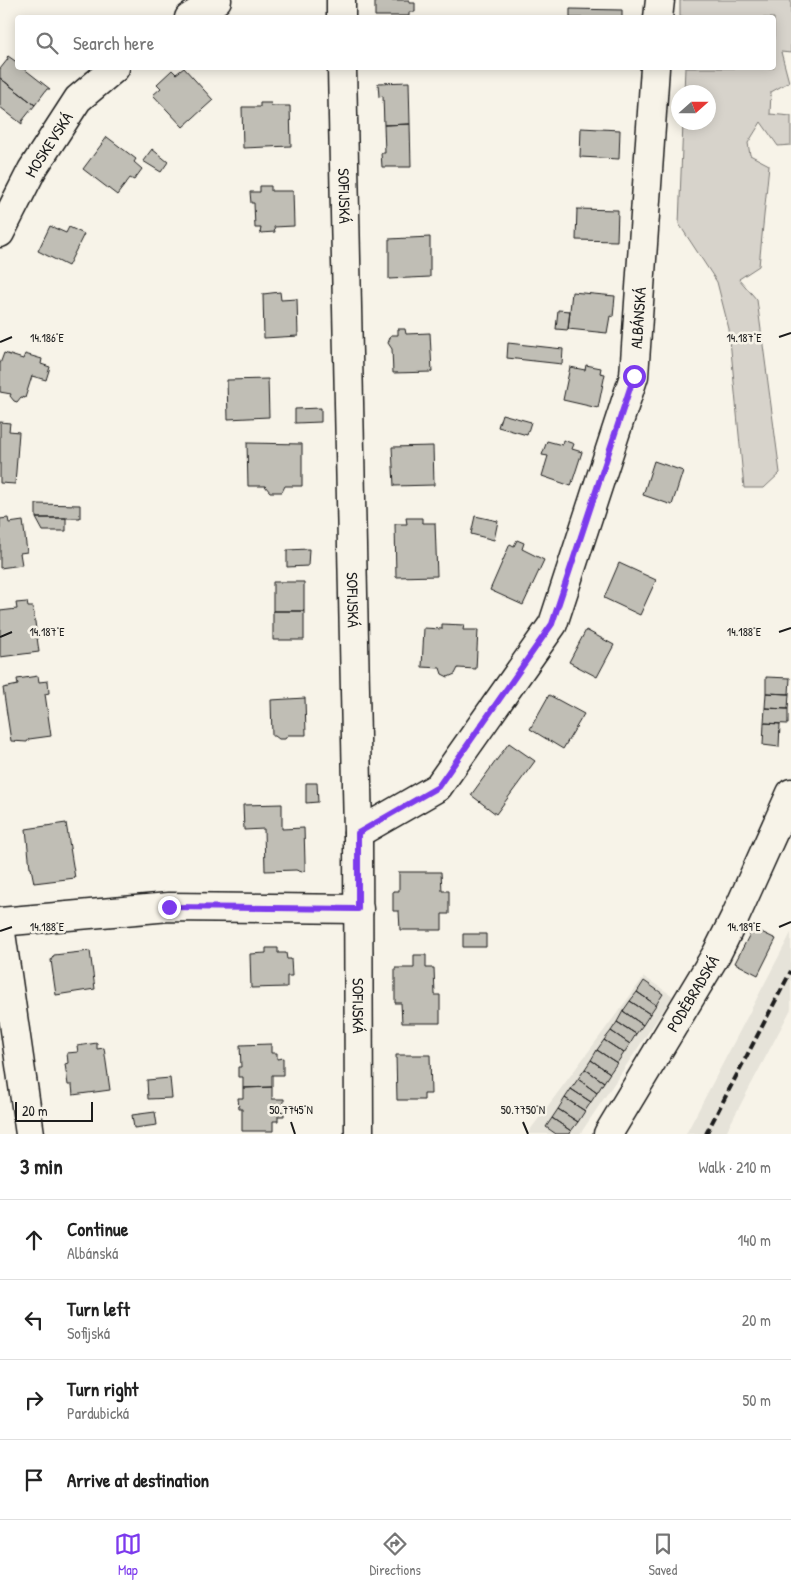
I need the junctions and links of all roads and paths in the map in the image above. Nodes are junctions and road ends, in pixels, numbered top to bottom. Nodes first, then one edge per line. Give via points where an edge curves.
1 (217, 0) edge
2 (341, 0) edge
3 (660, 0) edge
4 (194, 15) edge
5 (341, 15) edge
6 (658, 15) edge
7 (113, 70) edge
8 (342, 70) edge
9 (655, 70) edge
10 (0, 233) edge
11 (791, 794) edge
12 (358, 833) junction
13 (358, 909) junction
14 (0, 922) edge
15 (0, 926) edge
16 (30, 1134) edge
17 (360, 1134) edge
18 (608, 1134) edge

1 - 4 street
2 - 5 street
3 - 6 street
7 - 10 street, MOSKEVSKÁ via 78,99 32,170
8 - 12 street, SOFIJSKÁ
9 - 12 street, ALBÁNSKÁ via 634,376 552,624 438,787
11 - 18 street, PODĚBRADSKÁ via 717,954
12 - 13 street, SOFIJSKÁ
13 - 14 street via 169,907
13 - 17 street, SOFIJSKÁ
15 - 16 street

